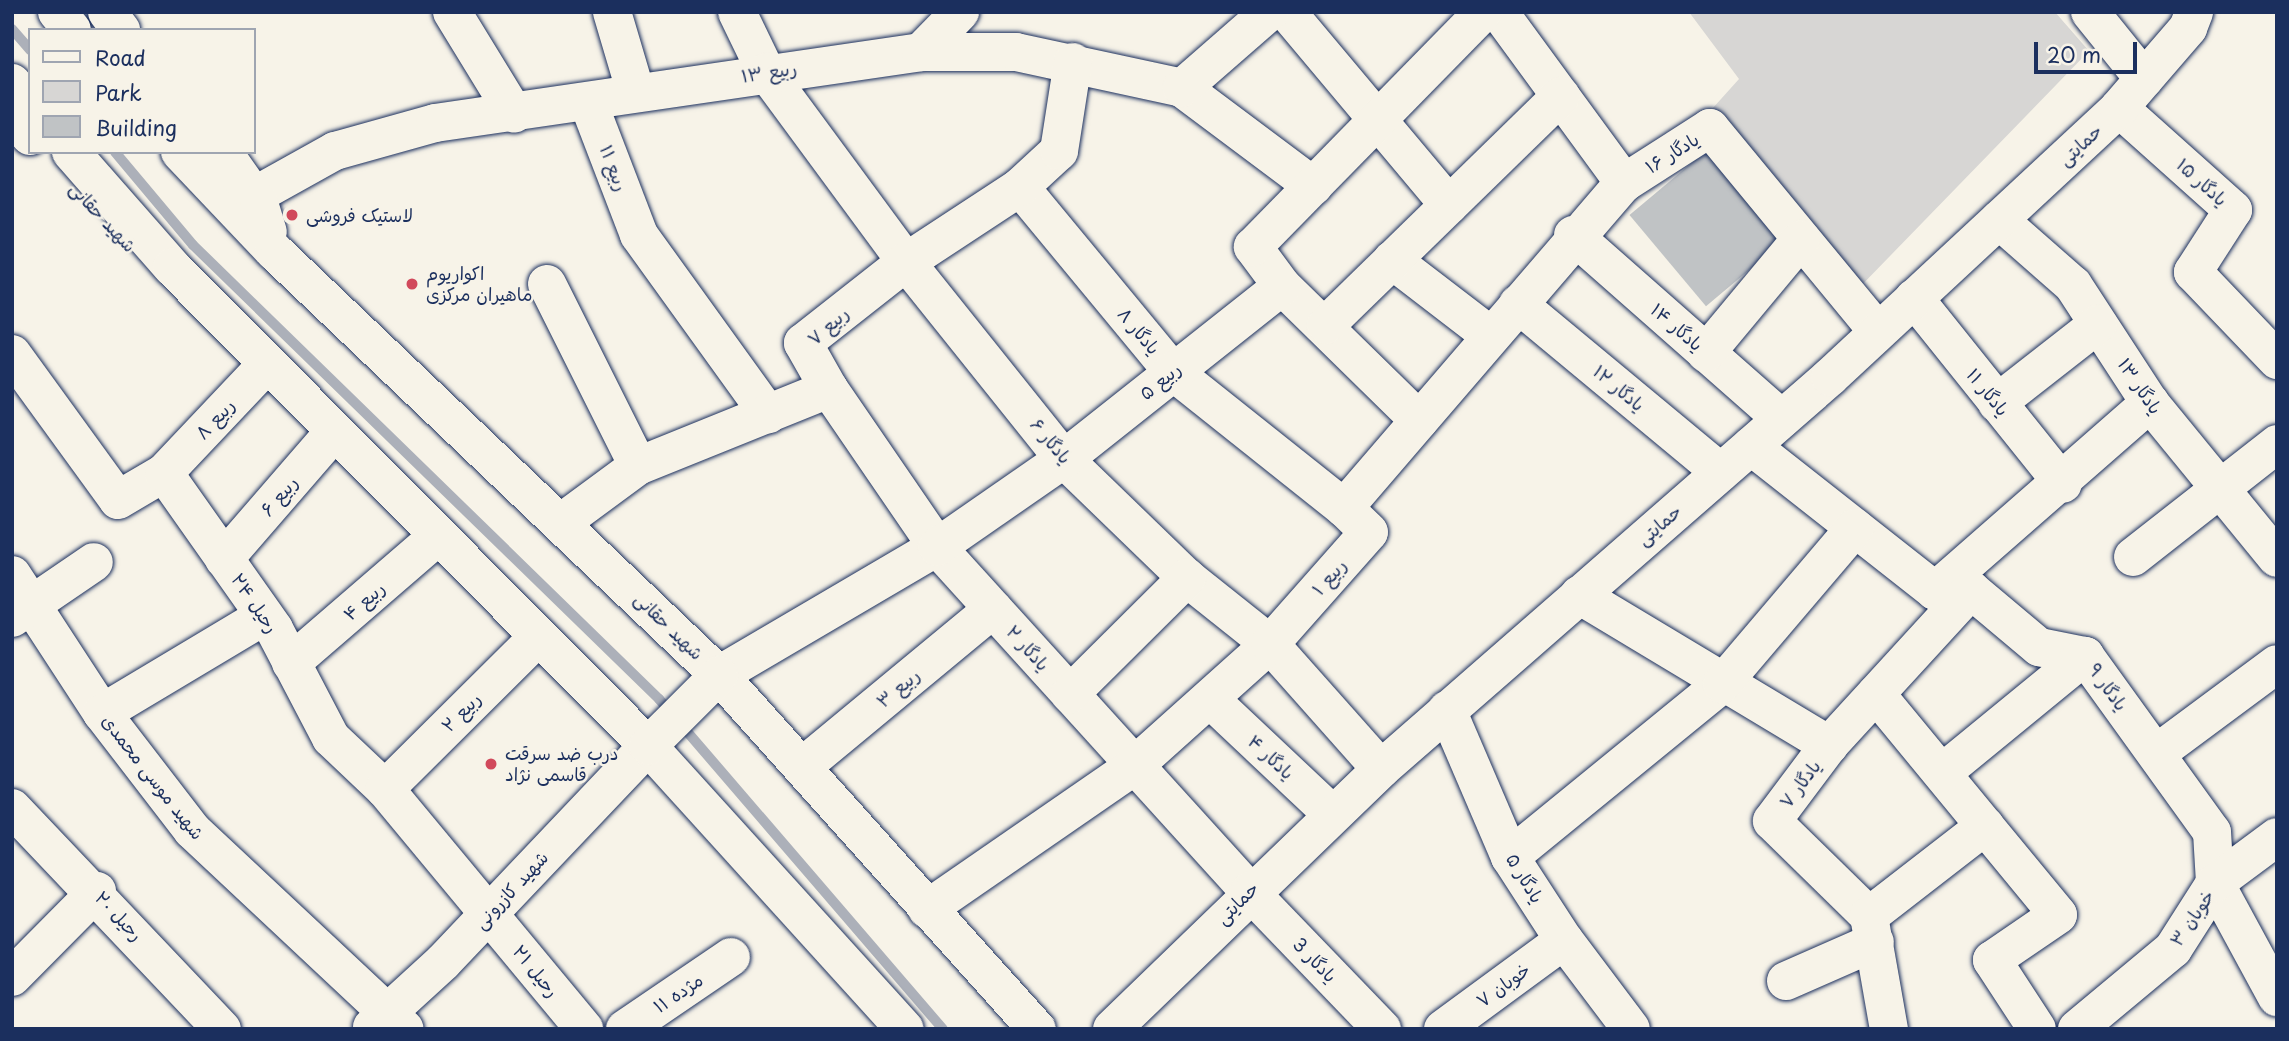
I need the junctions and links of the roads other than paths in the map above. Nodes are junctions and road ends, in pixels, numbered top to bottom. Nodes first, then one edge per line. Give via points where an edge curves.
1 (57, 12) edge
2 (107, 12) edge
3 (452, 12) edge
4 (611, 12) edge
5 (737, 12) edge
6 (960, 12) edge
7 (1269, 12) edge
8 (1287, 12) edge
9 (1483, 12) edge
10 (1499, 12) edge
11 (2090, 12) edge
12 (2199, 18) edge
13 (70, 28) edge
14 (119, 28) edge
15 (921, 52) junction
16 (1073, 62) junction
17 (766, 72) junction
18 (2144, 79) junction
19 (12, 83) edge
20 (1182, 88) junction
21 (636, 93) junction
22 (1561, 96) junction
23 (28, 102) edge
24 (588, 102) junction
25 (2119, 108) junction
26 (514, 113) junction
27 (12, 116) edge
28 (1374, 123) junction
29 (28, 134) edge
30 (46, 154) edge
31 (74, 154) edge
32 (184, 154) edge
33 (217, 169) edge
34 (1624, 183) junction
35 (1312, 186) junction
36 (1020, 187) junction
37 (254, 196) junction
38 (1449, 205) junction
39 (1999, 220) junction
40 (1573, 236) junction
41 (1801, 239) junction
42 (274, 251) junction
43 (161, 255) junction
44 (1392, 260) junction
45 (906, 262) junction
46 (547, 284) dead end
47 (1282, 286) junction
48 (1914, 299) junction
49 (1518, 303) junction
50 (2098, 324) junction
51 (1326, 325) junction
52 (1878, 332) junction
53 (1492, 336) junction
54 (1706, 353) junction
55 (12, 354) edge
56 (2277, 360) edge
57 (267, 364) junction
58 (1172, 371) junction
59 (829, 389) junction
60 (1997, 403) junction
61 (2150, 403) junction
62 (768, 414) junction
63 (1782, 419) junction
64 (1419, 420) junction
65 (334, 432) junction
66 (2277, 444) edge
67 (1751, 446) junction
68 (1064, 458) junction
69 (638, 467) junction
70 (1720, 472) junction
71 (164, 473) junction
72 (2063, 484) junction
73 (2217, 488) junction
74 (1344, 508) junction
75 (562, 522) junction
76 (1855, 528) junction
77 (436, 538) junction
78 (937, 547) junction
79 (2133, 556) dead end
80 (2277, 558) edge
81 (224, 559) junction
82 (94, 562) dead end
83 (12, 575) edge
84 (1187, 578) junction
85 (1953, 590) junction
86 (1579, 595) junction
87 (993, 609) junction
88 (23, 612) edge
89 (264, 616) junction
90 (538, 637) junction
91 (1270, 644) junction
92 (2085, 656) junction
93 (291, 663) junction
94 (2277, 664) edge
95 (719, 675) junction
96 (1722, 684) junction
97 (1070, 694) junction
98 (1876, 694) junction
99 (1211, 700) junction
100 (1447, 710) junction
101 (102, 713) junction
102 (1829, 744) junction
103 (648, 746) junction
104 (2157, 753) junction
105 (1134, 766) junction
106 (802, 767) junction
107 (1381, 769) junction
108 (1942, 773) junction
109 (385, 789) junction
110 (12, 808) edge
111 (1332, 814) junction
112 (1985, 826) junction
113 (2277, 837) edge
114 (1510, 857) junction
115 (2215, 884) junction
116 (97, 891) junction
117 (1249, 891) junction
118 (927, 909) junction
119 (489, 913) junction
120 (1872, 929) junction
121 (1564, 940) junction
122 (731, 957) dead end
123 (12, 977) edge
124 (1786, 981) dead end
125 (2277, 997) edge
126 (388, 1023) edge
127 (222, 1029) edge
128 (584, 1029) edge
129 (625, 1029) edge
130 (905, 1029) edge
131 (1037, 1029) edge
132 (1112, 1029) edge
133 (1382, 1029) edge
134 (1443, 1029) edge
135 (1631, 1029) edge
136 (1889, 1029) edge
137 (2037, 1029) edge
138 (2077, 1029) edge

1 - 13 street
2 - 14 street
3 - 26 street
4 - 21 street
5 - 17 street, یادگار ۶
6 - 15 street
7 - 20 street
8 - 28 street
9 - 28 street
10 - 22 street
11 - 18 street
12 - 18 street, حمایتی
15 - 16 street, ربیع ۱۳ via 1016,52
15 - 17 street, ربیع ۱۳
16 - 20 street, ربیع ۱۳
16 - 36 street, ربیع ۷ via 1059,150
17 - 21 street, ربیع ۱۳
17 - 45 street, یادگار ۶
18 - 25 street, حمایتی
19 - 23 street
20 - 35 street
21 - 24 street, ربیع ۱۳
22 - 34 street
22 - 38 street
24 - 26 street, ربیع ۱۳
24 - 62 street, ربیع ۱۱ via 639,235
25 - 39 street, حمایتی
25 - 56 street, یادگار ۱۵ via 2234,210 2193,272
26 - 37 street, ربیع ۱۳ via 435,123 335,151
27 - 29 street
28 - 35 street
28 - 38 street
30 - 43 street, شهید حقانی via 139,256
31 - 43 street
32 - 33 street
33 - 37 street, شهید حقانی
33 - 42 street, شهید حقانی
34 - 40 street
34 - 41 street, یادگار ۱۶ via 1710,128
35 - 47 street via 1253,247
36 - 45 street, ربیع ۷
36 - 58 street, یادگار ۸
37 - 42 street, شهید حقانی
38 - 44 street
39 - 48 street, حمایتی
39 - 50 street, یادگار ۱۳ via 2073,285
40 - 49 street
40 - 54 street, یادگار ۱۴
41 - 52 street, یادگار ۱۶
41 - 54 street
42 - 75 street, شهید حقانی
43 - 57 street, شهید حقانی
44 - 51 street
44 - 53 street
45 - 59 street, ربیع ۷ via 803,343
45 - 68 street, یادگار ۶
46 - 69 street
47 - 51 street
47 - 58 street, ربیع ۵
48 - 52 street, حمایتی
48 - 60 street, یادگار ۱۱
49 - 53 street
49 - 70 street, یادگار ۱۲
50 - 60 street
50 - 61 street, یادگار ۱۳
51 - 64 street
52 - 63 street, حمایتی
53 - 64 street
54 - 63 street, یادگار ۱۴
55 - 71 street via 118,500
57 - 65 street, شهید حقانی
57 - 71 street, ربیع ۸
58 - 68 street, ربیع ۵
58 - 74 street, یادگار ۸
59 - 62 street
59 - 78 street, یادگار ۲
60 - 72 street, یادگار ۱۱
61 - 72 street
61 - 73 street, یادگار ۱۳
62 - 69 street
63 - 67 street, حمایتی
64 - 74 street
65 - 77 street, شهید حقانی
65 - 81 street, ربیع ۶
66 - 73 street
67 - 70 street, حمایتی
67 - 76 street, یادگار ۹
68 - 78 street, ربیع ۵
68 - 84 street, یادگار ۶
69 - 75 street
70 - 86 street, حمایتی
71 - 81 street, رحیل ۲۴
72 - 85 street
73 - 79 street
73 - 80 street, یادگار ۱۳
74 - 91 street, ربیع ۱ via 1368,532
75 - 95 street, شهید حقانی
76 - 85 street, یادگار ۹
76 - 96 street
77 - 90 street, شهید حقانی
77 - 93 street, ربیع ۴
78 - 87 street, یادگار ۲
78 - 95 street, ربیع ۵
81 - 89 street, رحیل ۲۴
82 - 88 street
83 - 88 street, شهید موسی محمدی
84 - 91 street, یادگار ۶
84 - 97 street
85 - 92 street, یادگار ۹ via 2039,647
85 - 98 street
86 - 96 street, یادگار ۷
86 - 100 street, حمایتی
87 - 97 street, یادگار ۲
87 - 106 street, ربیع ۳
88 - 101 street, شهید موسی محمدی
89 - 93 street, رحیل ۲۴
89 - 101 street
90 - 103 street, شهید حقانی
90 - 109 street, ربیع ۲
91 - 99 street, ربیع ۱
91 - 107 street, یادگار ۶
92 - 104 street, یادگار ۹
92 - 108 street
93 - 109 street, رحیل ۲۴ via 331,738
94 - 104 street
95 - 103 street, شهید کازرونی
95 - 106 street, شهید حقانی
96 - 102 street, یادگار ۷
96 - 114 street
97 - 105 street, یادگار ۲
98 - 102 street
98 - 108 street
99 - 105 street, ربیع ۱
99 - 111 street, یادگار ۴
100 - 107 street, حمایتی
100 - 114 street, یادگار ۵
101 - 126 street, شهید موسی محمدی via 192,830
102 - 120 street, یادگار ۷ via 1772,821
103 - 119 street, شهید کازرونی
103 - 130 street, شهید حقانی
104 - 115 street, یادگار ۹ via 2212,832
105 - 117 street, یادگار ۲
105 - 118 street, ربیع ۱
106 - 118 street, شهید حقانی
107 - 111 street, حمایتی
108 - 112 street
109 - 119 street, رحیل ۲۴
110 - 116 street, رحیل ۲۰
111 - 117 street, حمایتی
112 - 120 street
112 - 137 street via 2058,915 1992,960
113 - 115 street, خوبان ۳
114 - 121 street, یادگار ۵
115 - 125 street, یادگار ۹
115 - 138 street, خوبان ۳ via 2173,949
116 - 123 street
116 - 127 street, رحیل ۲۰
117 - 132 street, حمایتی
117 - 133 street, یادگار 3
118 - 131 street, شهید حقانی
119 - 126 street, شهید کازرونی
119 - 128 street, رحیل ۲۱
120 - 124 street
120 - 136 street
121 - 134 street, خوبان ۷
121 - 135 street, یادگار ۵
122 - 129 street, مژده ۱۱

